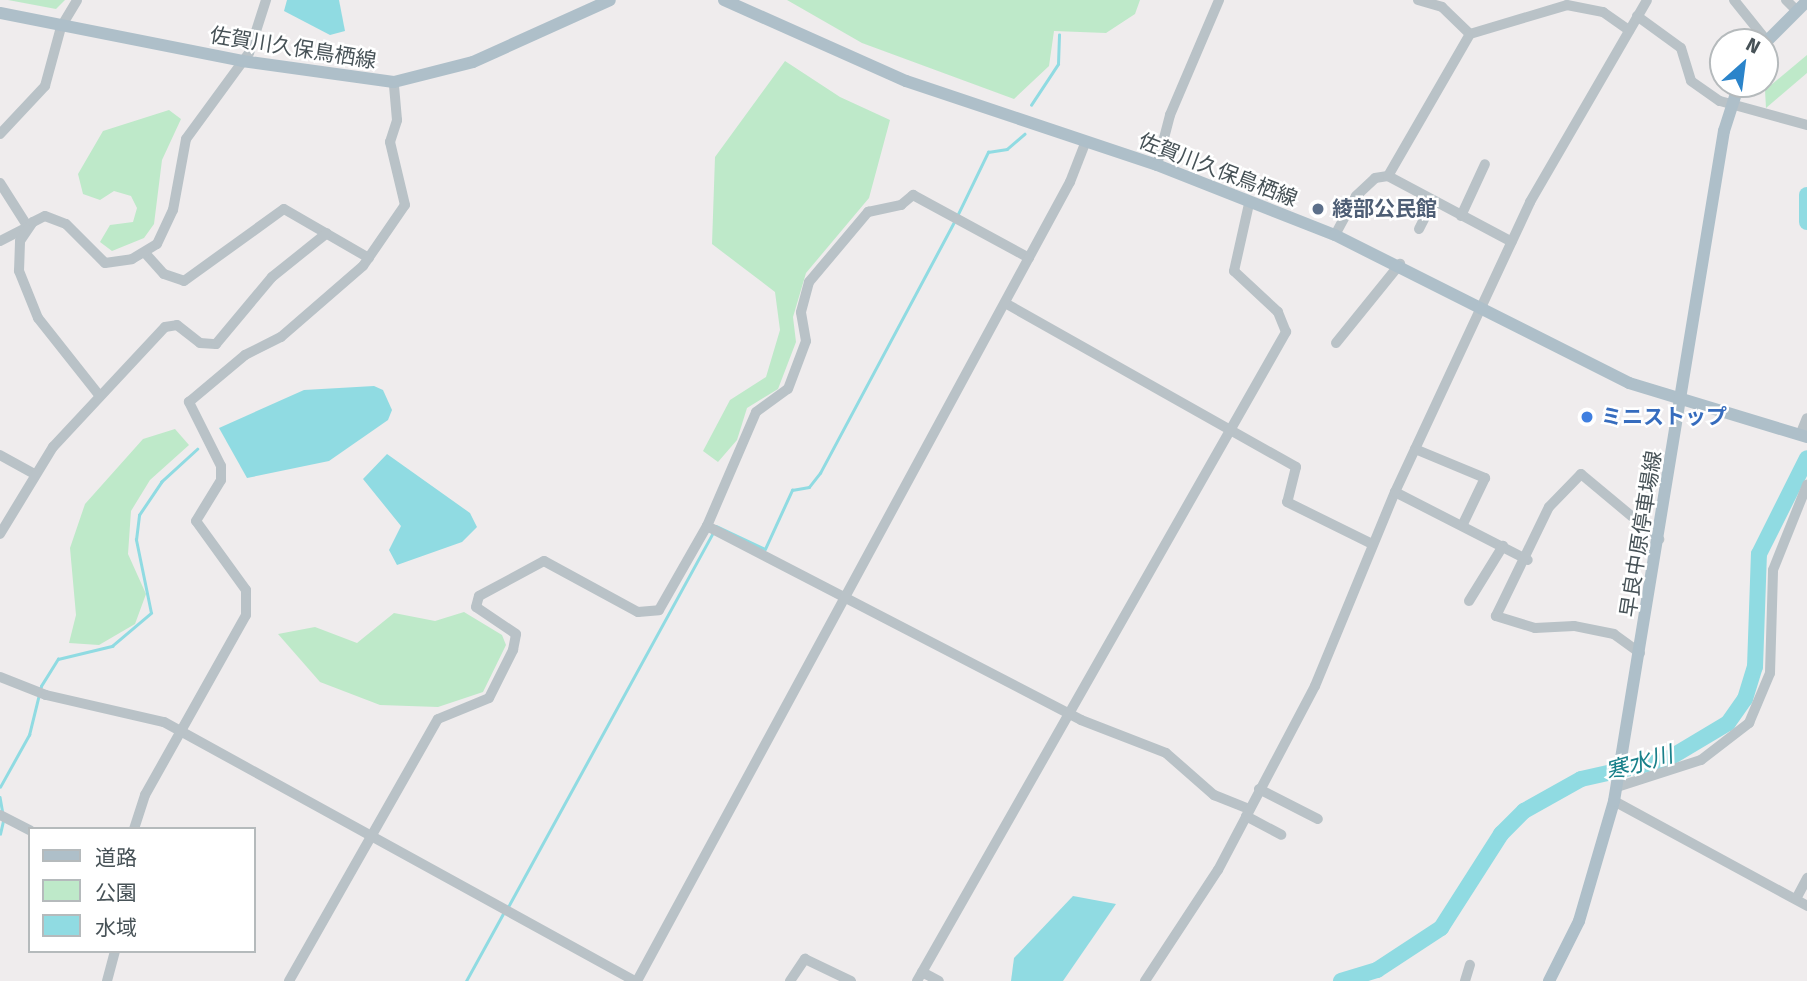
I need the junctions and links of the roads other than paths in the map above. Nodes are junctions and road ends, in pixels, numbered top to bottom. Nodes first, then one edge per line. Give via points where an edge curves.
1 (77, 0) edge
2 (266, 0) edge
3 (610, 0) edge
4 (724, 0) edge
5 (1219, 0) edge
6 (1418, 0) edge
7 (1647, 0) edge
8 (1786, 0) edge
9 (1739, 2) edge
10 (1802, 6) edge
11 (0, 13) edge
12 (1637, 16) junction
13 (61, 27) junction
14 (1757, 28) edge
15 (1779, 29) edge
16 (1629, 30) junction
17 (1470, 34) junction
18 (242, 61) junction
19 (394, 82) junction
20 (1735, 98) edge
21 (1731, 107) junction
22 (1807, 125) edge
23 (0, 134) edge
24 (1086, 141) junction
25 (1486, 164) dead end
26 (1157, 165) junction
27 (1388, 176) junction
28 (0, 183) edge
29 (1433, 202) junction
30 (1249, 204) junction
31 (1461, 216) junction
32 (28, 227) junction
33 (1419, 229) dead end
34 (327, 233) junction
35 (1335, 235) junction
36 (0, 241) edge
37 (1513, 242) junction
38 (145, 253) junction
39 (369, 258) junction
40 (1029, 258) junction
41 (1400, 264) junction
42 (1005, 303) junction
43 (1484, 306) junction
44 (1336, 344) dead end
45 (100, 395) junction
46 (1682, 404) junction
47 (1807, 418) edge
48 (1231, 430) junction
49 (1803, 436) edge
50 (1415, 449) junction
51 (0, 455) edge
52 (33, 474) junction
53 (1807, 485) edge
54 (1395, 492) junction
55 (1463, 524) junction
56 (707, 526) junction
57 (0, 534) edge
58 (1659, 539) junction
59 (1372, 544) junction
60 (1503, 546) junction
61 (1528, 559) junction
62 (843, 598) junction
63 (1469, 601) dead end
64 (1640, 653) junction
65 (0, 677) edge
66 (1072, 715) junction
67 (180, 730) junction
68 (1617, 787) junction
69 (1259, 789) junction
70 (1614, 800) junction
71 (1248, 812) junction
72 (4, 817) edge
73 (1318, 819) dead end
74 (135, 827) edge
75 (28, 829) edge
76 (370, 835) junction
77 (1281, 835) dead end
78 (1807, 878) edge
79 (1796, 899) junction
80 (1807, 906) edge
81 (114, 953) edge
82 (1470, 965) dead end
83 (920, 977) edge
84 (107, 981) edge
85 (289, 981) edge
86 (636, 981) edge
87 (790, 981) edge
88 (851, 981) edge
89 (939, 981) edge
90 (1145, 981) edge
91 (1465, 981) edge
92 (1549, 981) edge

1 - 13 street
2 - 18 street
3 - 19 main road, 佐賀川久保鳥栖線 via 473,62
4 - 24 main road, 佐賀川久保鳥栖線 via 906,81
5 - 26 street via 1170,115
6 - 17 street via 1442,7
7 - 12 street
8 - 10 street
9 - 14 street
10 - 15 main road
11 - 13 main road, 佐賀川久保鳥栖線
12 - 16 street
12 - 21 street via 1681,48 1691,80
13 - 18 main road, 佐賀川久保鳥栖線
13 - 23 street via 46,86
16 - 17 street via 1603,12 1567,5
16 - 37 street
17 - 27 street
18 - 19 main road, 佐賀川久保鳥栖線
18 - 38 street via 186,139 169,223
19 - 39 street via 397,120 390,142 408,199
20 - 21 main road, 早良中原停車場線
21 - 22 street
21 - 46 main road, 早良中原停車場線
24 - 26 main road, 佐賀川久保鳥栖線
24 - 40 street
25 - 31 street
26 - 30 main road, 佐賀川久保鳥栖線
27 - 29 street
27 - 35 street via 1375,178 1356,196
28 - 32 street
29 - 31 street
29 - 33 street
30 - 35 main road, 佐賀川久保鳥栖線
30 - 48 street via 1234,271 1278,312 1286,332
31 - 37 street
32 - 36 street
32 - 38 street via 38,218 59,220 105,262
32 - 45 street via 18,261 27,296 54,343
34 - 38 street via 279,209 257,233 225,247 184,281 164,274
34 - 39 street
34 - 45 street via 272,277 216,344 200,343 171,324
35 - 41 main road, 佐賀川久保鳥栖線
37 - 43 street
39 - 67 street via 281,337 245,355 189,402 221,466 221,480 196,521 246,590 246,615
40 - 42 street
40 - 56 street via 913,195 901,205 875,208 815,272 801,312 806,341 792,379 756,412
41 - 43 main road, 佐賀川久保鳥栖線
41 - 44 street
42 - 48 street
42 - 62 street
43 - 46 main road, 佐賀川久保鳥栖線 via 1608,373
43 - 50 street
45 - 52 street
46 - 49 main road, 佐賀川久保鳥栖線
46 - 58 main road, 早良中原停車場線
47 - 49 street
48 - 59 street via 1296,467 1287,502
48 - 66 street
50 - 54 street
50 - 55 street via 1485,478
51 - 52 street
52 - 57 street
53 - 68 street via 1773,570 1770,673 1759,707 1722,749 1675,772
54 - 55 street
54 - 59 street
55 - 60 street
56 - 62 street
56 - 76 street via 653,614 544,561 478,596 480,612 516,634 513,650 489,698 438,719
58 - 61 street via 1581,474 1549,506
58 - 64 main road, 早良中原停車場線
59 - 69 street via 1315,686
60 - 61 street
60 - 63 street
61 - 64 street via 1496,616 1535,628 1574,625 1614,634
62 - 66 street
62 - 86 street
64 - 68 main road, 早良中原停車場線
65 - 67 street via 46,695 130,710
66 - 71 street via 1166,753 1214,795
66 - 83 street
67 - 74 street
67 - 76 street
68 - 70 main road, 早良中原停車場線
69 - 71 street
69 - 73 street
70 - 79 street
70 - 92 main road, 早良中原停車場線 via 1580,920
71 - 77 street
71 - 90 street
72 - 75 street
76 - 85 street
76 - 86 street
78 - 79 street
79 - 80 street
81 - 84 street
82 - 91 street
83 - 89 street
87 - 88 street via 805,959

